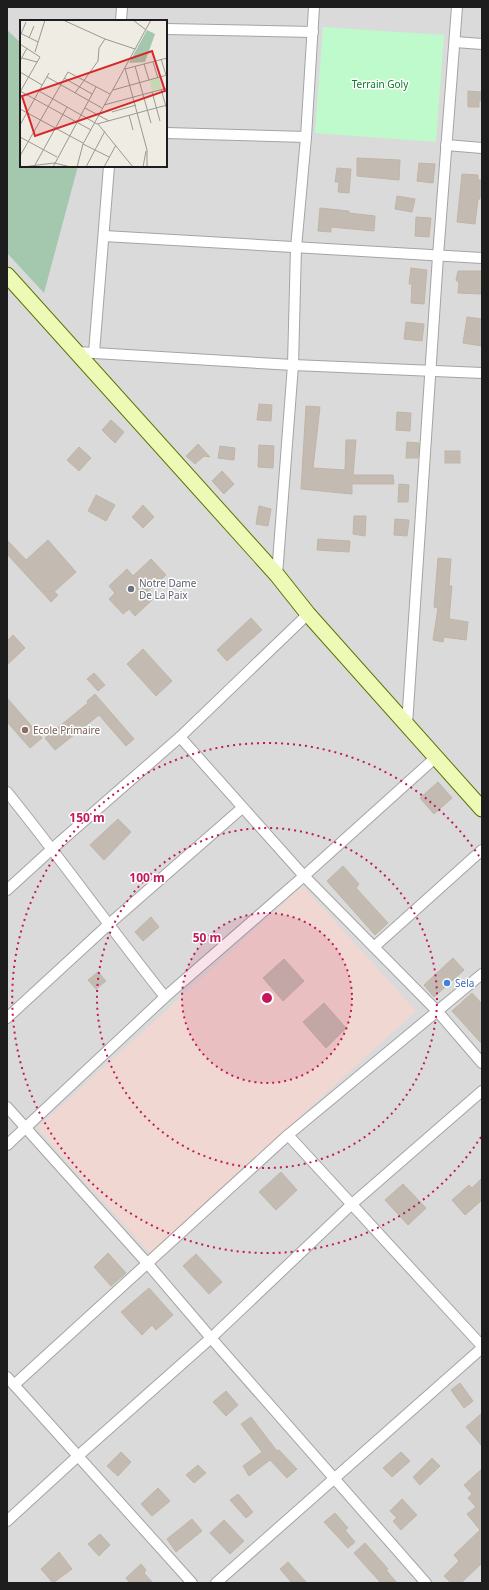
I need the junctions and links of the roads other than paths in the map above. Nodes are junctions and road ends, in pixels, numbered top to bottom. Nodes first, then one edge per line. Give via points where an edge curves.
1 (122, 7) edge
2 (314, 7) edge
3 (457, 7) edge
4 (121, 20) edge
5 (167, 29) edge
6 (312, 32) junction
7 (455, 42) junction
8 (482, 44) edge
9 (167, 134) edge
10 (306, 138) junction
11 (446, 145) junction
12 (482, 148) edge
13 (110, 167) edge
14 (104, 236) junction
15 (296, 248) junction
16 (438, 256) junction
17 (482, 258) edge
18 (7, 274) edge
19 (78, 352) junction
20 (94, 353) junction
21 (293, 365) junction
22 (431, 371) junction
23 (482, 373) edge
24 (277, 575) junction
25 (308, 614) junction
26 (407, 725) junction
27 (180, 737) junction
28 (435, 758) junction
29 (7, 792) edge
30 (242, 808) junction
31 (482, 810) edge
32 (52, 848) junction
33 (482, 850) edge
34 (304, 876) junction
35 (7, 890) edge
36 (108, 925) junction
37 (374, 947) junction
38 (482, 974) edge
39 (165, 997) junction
40 (438, 1012) junction
41 (7, 1018) edge
42 (482, 1062) edge
43 (482, 1091) edge
44 (7, 1107) edge
45 (26, 1129) junction
46 (288, 1135) junction
47 (7, 1145) edge
48 (352, 1204) junction
49 (147, 1263) junction
50 (211, 1338) junction
51 (482, 1347) edge
52 (10, 1381) edge
53 (78, 1456) junction
54 (334, 1479) junction
55 (7, 1521) edge
56 (192, 1583) edge
57 (216, 1583) edge
58 (426, 1583) edge

1 - 4 street
2 - 6 street
3 - 7 street
5 - 6 street
6 - 10 street
7 - 8 street
7 - 11 street
9 - 10 street
10 - 15 street
11 - 12 street
11 - 16 street
13 - 14 street
14 - 15 street
14 - 20 street
15 - 16 street
15 - 21 street
16 - 17 street
16 - 22 street
18 - 19 street
19 - 20 street
19 - 24 street
20 - 21 street
21 - 22 street
21 - 24 street
22 - 23 street
22 - 26 street
24 - 25 street
25 - 26 street
25 - 27 street
26 - 28 street
27 - 30 street
27 - 32 street
28 - 31 street
28 - 34 street
29 - 32 street
30 - 34 street
30 - 36 street
32 - 35 street
32 - 36 street
33 - 37 street
34 - 37 street
34 - 39 street
36 - 39 street
36 - 41 street
37 - 40 street
38 - 40 street
39 - 45 street
40 - 42 street
40 - 46 street
43 - 48 street
44 - 45 street
45 - 47 street
45 - 49 street
46 - 48 street
46 - 49 street
48 - 50 street
48 - 51 street
49 - 50 street
49 - 52 street
50 - 53 street
50 - 54 street
51 - 54 street
52 - 53 street
53 - 55 street
53 - 56 street
54 - 57 street
54 - 58 street

